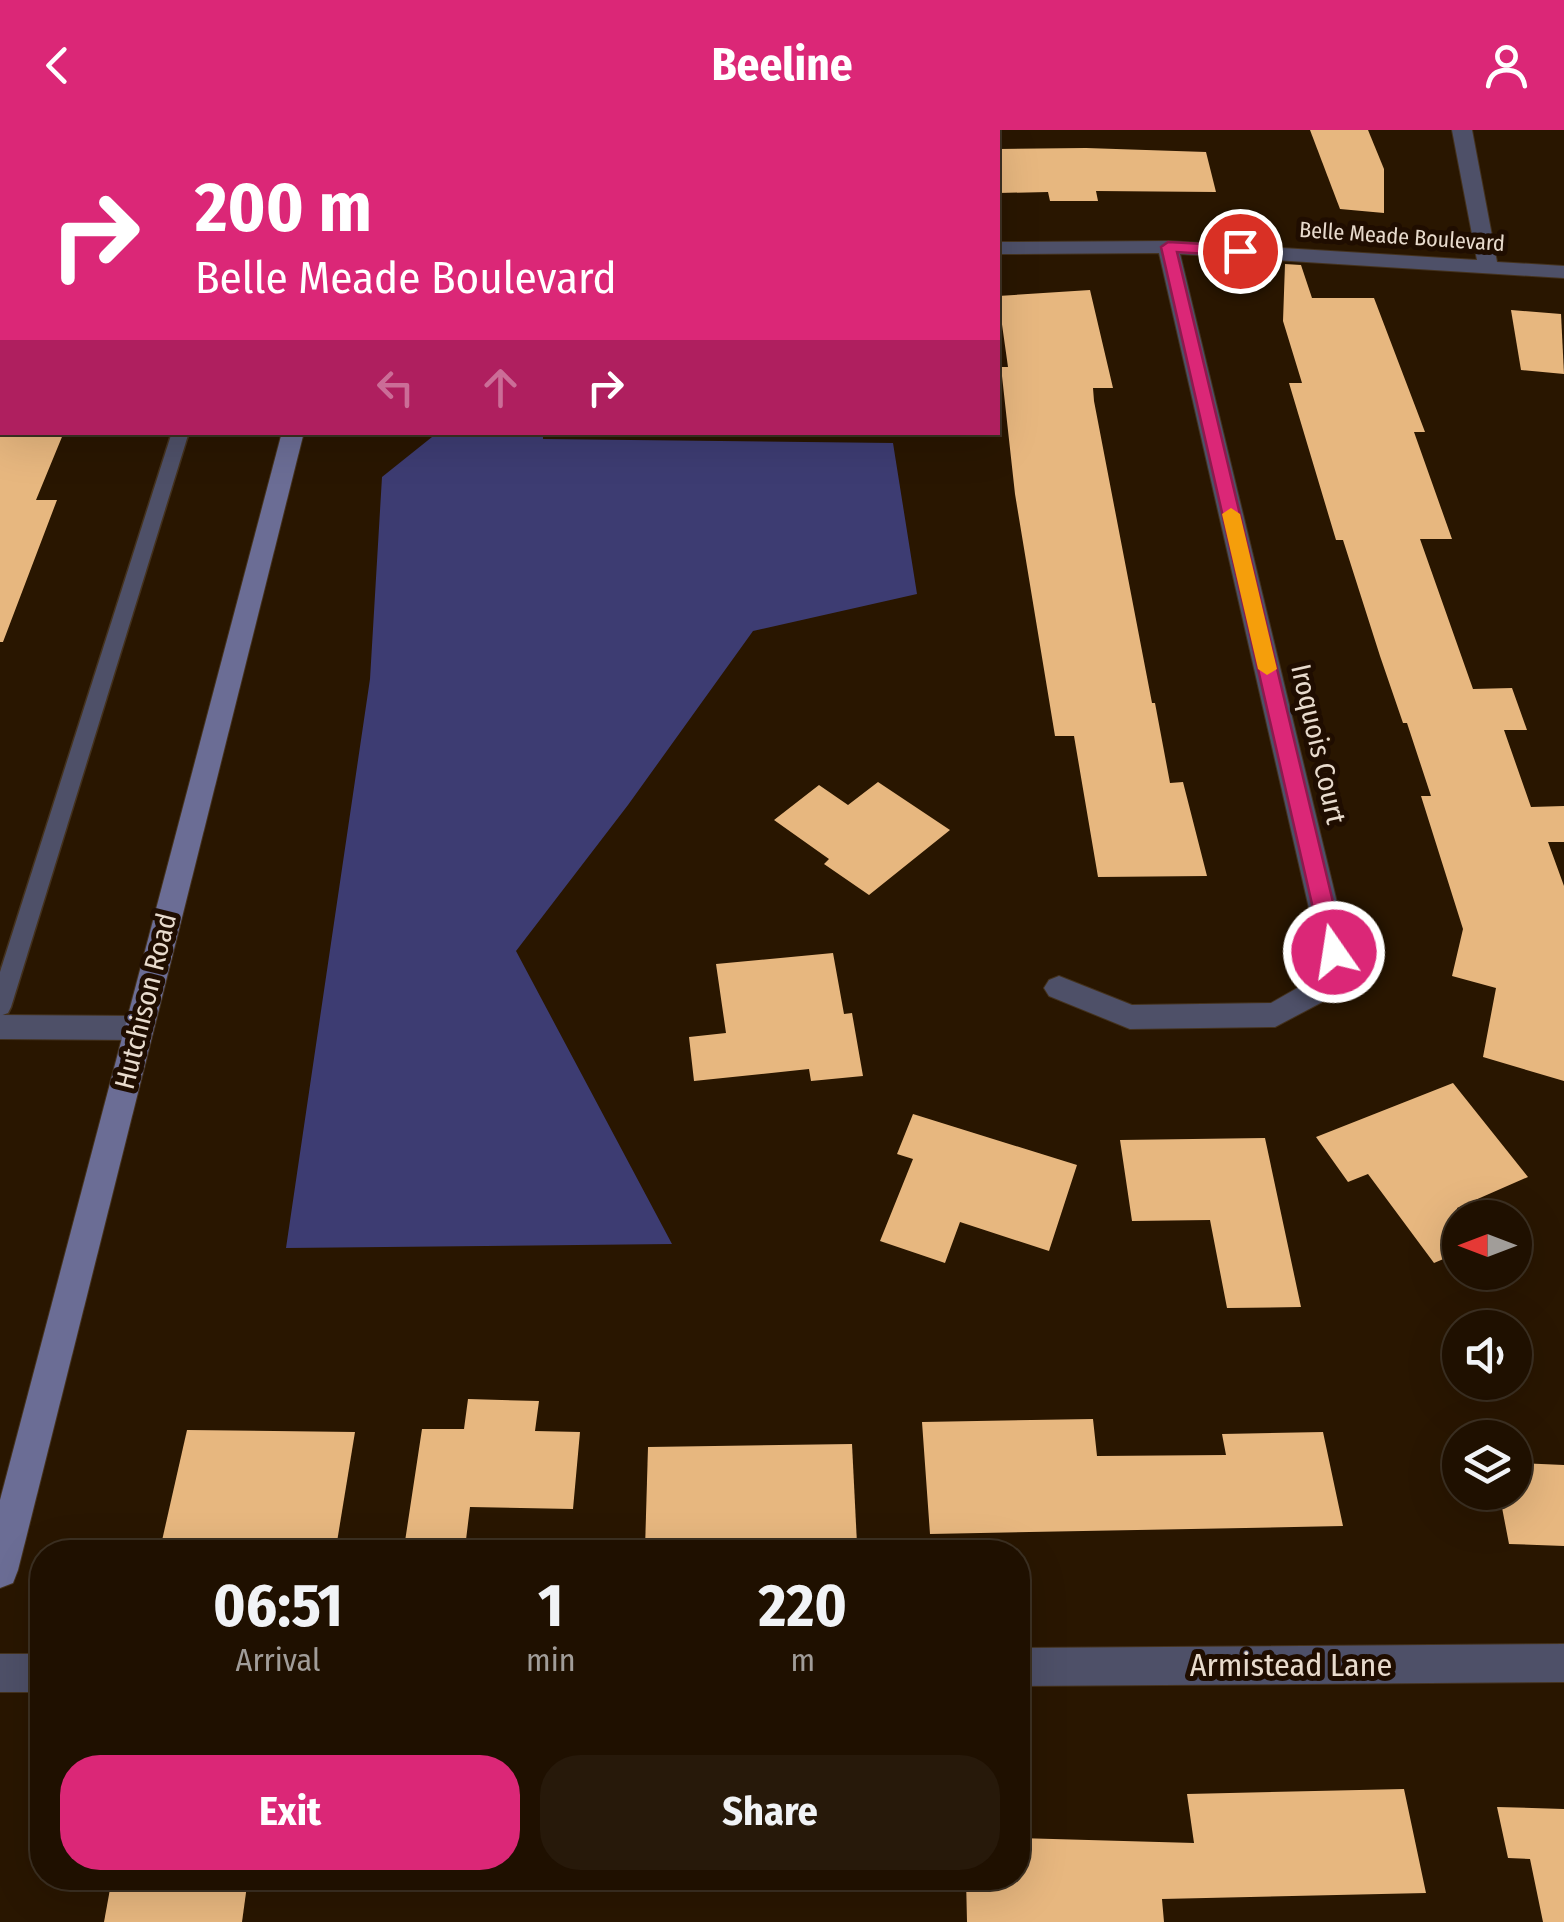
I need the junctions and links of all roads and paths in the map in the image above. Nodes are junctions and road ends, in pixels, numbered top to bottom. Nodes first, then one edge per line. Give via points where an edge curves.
1 (1462, 130) edge
2 (1168, 247) junction
3 (1000, 248) edge
4 (1488, 266) junction
5 (1564, 272) edge
6 (180, 435) edge
7 (292, 435) edge
8 (1058, 988) dead end
9 (0, 1007) edge
10 (0, 1027) edge
11 (138, 1028) junction
12 (0, 1570) edge
13 (1564, 1663) edge
14 (1030, 1667) edge
15 (0, 1673) edge
16 (30, 1673) edge

1 - 4 street
2 - 3 street, Belle Meade Boulevard
2 - 4 street, Belle Meade Boulevard
2 - 8 street, Iroquois Court via 1334,952 1318,991 1275,1014 1130,1017
4 - 5 street, Belle Meade Boulevard
6 - 9 lane
7 - 11 street, Hutchison Road
10 - 11 street
11 - 12 street, Hutchison Road
13 - 14 street, Armistead Lane
15 - 16 street

